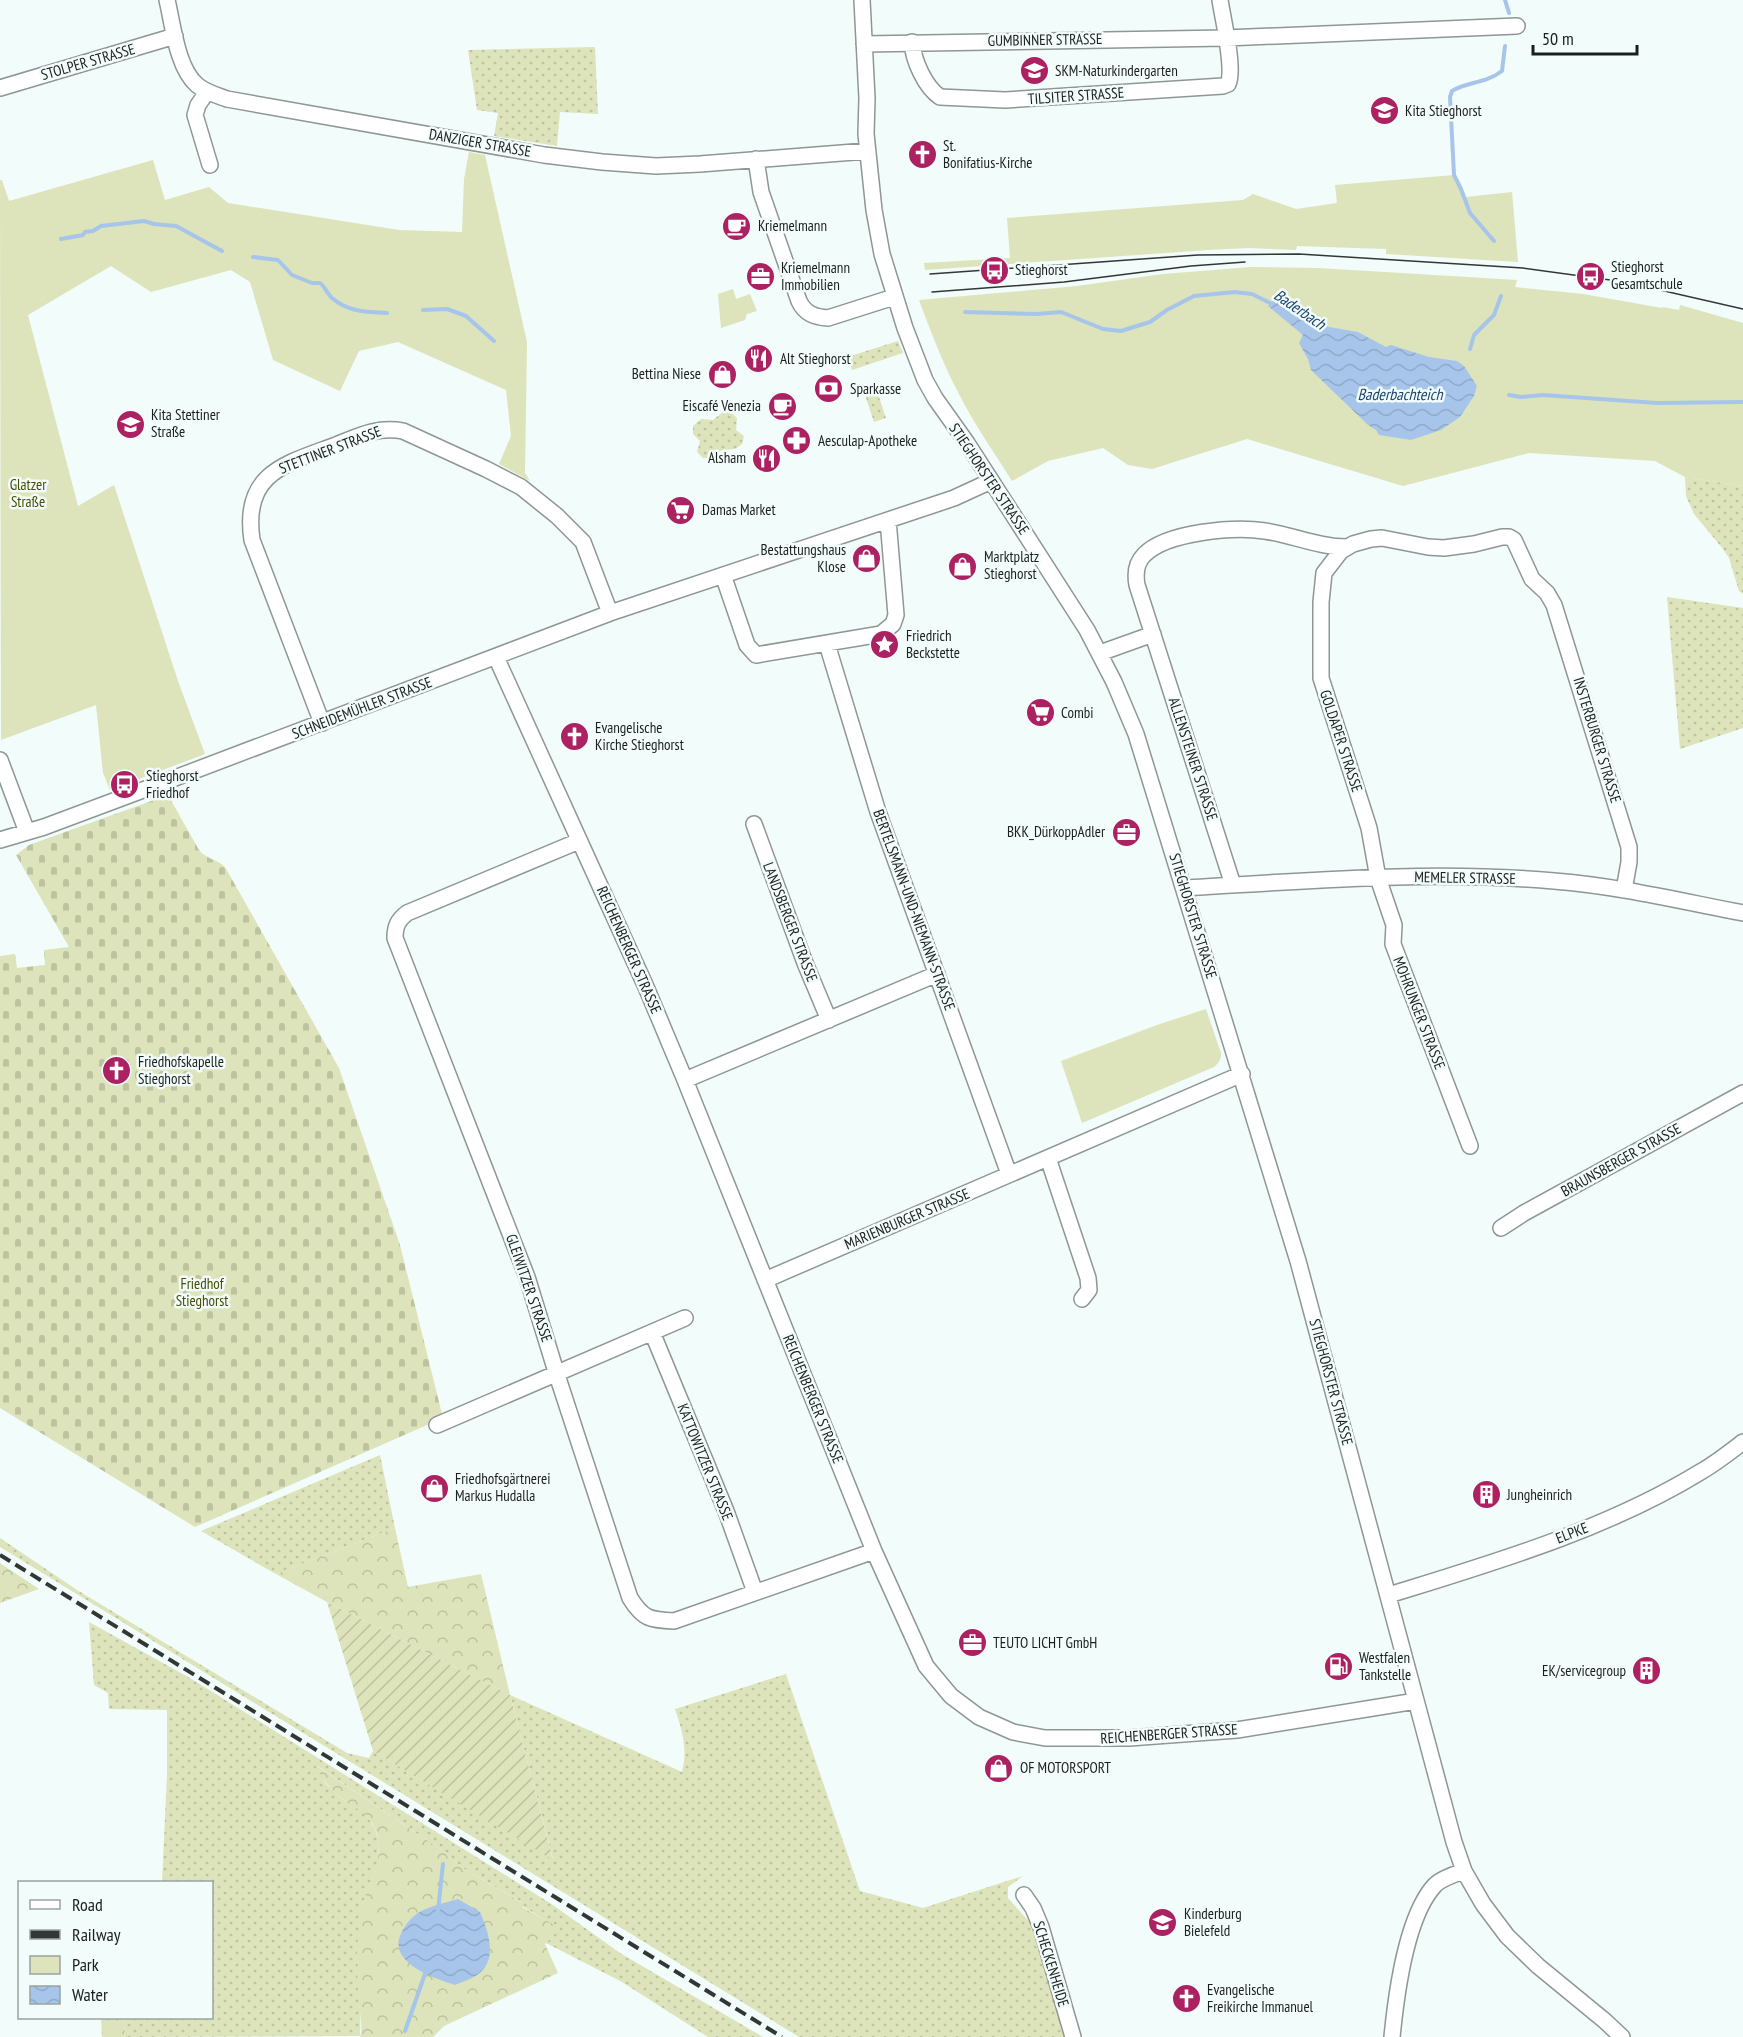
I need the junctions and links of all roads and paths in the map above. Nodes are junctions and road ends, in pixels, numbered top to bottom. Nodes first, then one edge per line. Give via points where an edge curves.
1 (167, 0) edge
2 (862, 0) edge
3 (1220, 0) edge
4 (1517, 26) dead end
5 (175, 36) junction
6 (1226, 38) junction
7 (912, 42) junction
8 (864, 44) junction
9 (0, 87) edge
10 (207, 92) junction
11 (867, 151) junction
12 (756, 159) junction
13 (210, 165) dead end
14 (894, 297) junction
15 (991, 481) junction
16 (888, 520) junction
17 (1305, 540) junction
18 (1347, 547) junction
19 (1324, 573) junction
20 (723, 575) junction
21 (1547, 593) joint
22 (610, 613) junction
23 (1153, 634) junction
24 (827, 644) junction
25 (1100, 653) junction
26 (496, 657) junction
27 (322, 723) junction
28 (0, 760) edge
29 (754, 824) dead end
30 (27, 832) junction
31 (0, 840) edge
32 (579, 841) junction
33 (1378, 878) junction
34 (1233, 885) junction
35 (1184, 888) junction
36 (1624, 890) junction
37 (1743, 914) edge
38 (937, 974) junction
39 (829, 1020) junction
40 (1242, 1074) junction
41 (685, 1080) junction
42 (1743, 1093) edge
43 (1470, 1146) dead end
44 (1048, 1158) junction
45 (1009, 1174) junction
46 (1501, 1228) dead end
47 (765, 1280) junction
48 (1082, 1299) dead end
49 (685, 1318) dead end
50 (652, 1332) junction
51 (557, 1374) junction
52 (437, 1425) dead end
53 (1743, 1442) edge
54 (874, 1551) junction
55 (755, 1592) junction
56 (1389, 1594) junction
57 (1416, 1701) junction
58 (1464, 1871) junction
59 (1024, 1895) dead end
60 (1073, 2037) edge
61 (1392, 2037) edge
62 (1622, 2037) edge

1 - 5 street, DANZIGER STRASSE
2 - 8 street, STIEGHORSTER STRASSE
3 - 6 street
4 - 6 street, GUMBINNER STRASSE
5 - 9 street, STOLPER STRASSE
5 - 10 street, DANZIGER STRASSE via 187,72
6 - 7 street, GUMBINNER STRASSE
6 - 7 street, TILSITER STRASSE via 1231,78 1223,87 1005,100 940,97 929,87
7 - 8 street, GUMBINNER STRASSE
8 - 11 street, STIEGHORSTER STRASSE
10 - 12 street, DANZIGER STRASSE via 227,99 602,162 656,166
10 - 13 street via 195,115
11 - 12 street, DANZIGER STRASSE
11 - 14 street, STIEGHORSTER STRASSE via 877,232
12 - 14 street via 760,192 806,312 828,318
14 - 15 street, STIEGHORSTER STRASSE via 935,398
15 - 16 street, SCHNEIDEMÜHLER STRASSE
15 - 25 street, STIEGHORSTER STRASSE
16 - 20 street, SCHNEIDEMÜHLER STRASSE
16 - 24 street via 894,624 881,634
17 - 18 street, ALLENSTEINER STRASSE
17 - 19 street via 1317,551
17 - 23 street, ALLENSTEINER STRASSE via 1265,531 1228,530 1188,535 1149,550 1135,572
18 - 19 street
18 - 21 street, ALLENSTEINER STRASSE via 1382,538 1428,547 1460,547 1509,537 1518,545 1532,579
19 - 33 street, GOLDAPER STRASSE via 1321,678 1369,828
20 - 22 street, SCHNEIDEMÜHLER STRASSE
20 - 24 street via 747,645 756,655
21 - 36 street, INSTERBURGER STRASSE via 1629,847
22 - 26 street, SCHNEIDEMÜHLER STRASSE
22 - 27 street, STETTINER STRASSE via 577,535 529,492 486,469 393,429 375,430 289,462 272,472 260,487 251,510 250,526
23 - 25 street
23 - 34 street, ALLENSTEINER STRASSE
24 - 38 street, BERTELSMANN-UND-NIEMANN-STRASSE via 878,812
25 - 35 street, STIEGHORSTER STRASSE via 1139,742
26 - 27 street, SCHNEIDEMÜHLER STRASSE
26 - 32 street, REICHENBERGER STRASSE
27 - 30 street, SCHNEIDEMÜHLER STRASSE
28 - 30 street
29 - 39 street, LANDSBERGER STRASSE
30 - 31 street, SCHNEIDEMÜHLER STRASSE
32 - 41 street, REICHENBERGER STRASSE
32 - 51 street, GLEIWITZER STRASSE via 407,913 395,927 399,949 527,1277
33 - 34 street, MEMELER STRASSE
33 - 36 street, MEMELER STRASSE via 1508,877
33 - 43 street, MOHRUNGER STRASSE via 1394,925 1393,944
34 - 35 street, MEMELER STRASSE
35 - 40 street, STIEGHORSTER STRASSE
36 - 37 street, MEMELER STRASSE
38 - 39 street
38 - 45 street, BERTELSMANN-UND-NIEMANN-STRASSE
39 - 41 street
40 - 44 street, MARIENBURGER STRASSE
40 - 56 street, STIEGHORSTER STRASSE via 1298,1261
41 - 47 street, REICHENBERGER STRASSE
42 - 46 street, BRAUNSBERGER STRASSE
44 - 45 street, MARIENBURGER STRASSE
44 - 48 street via 1088,1278 1089,1290
45 - 47 street, MARIENBURGER STRASSE
47 - 54 street, REICHENBERGER STRASSE
49 - 50 street
50 - 51 street
50 - 55 street, KATTOWITZER STRASSE
51 - 52 street
51 - 55 street, GLEIWITZER STRASSE via 630,1598 639,1613 674,1621
53 - 56 street, ELPKE via 1704,1471 1624,1512 1499,1560
54 - 55 street, GLEIWITZER STRASSE
54 - 57 street, REICHENBERGER STRASSE via 926,1666 951,1696 979,1717 1013,1732 1045,1738 1118,1738 1237,1730
56 - 57 street, STIEGHORSTER STRASSE
57 - 58 street, STIEGHORSTER STRASSE
58 - 61 street via 1436,1884 1426,1898 1405,1954
58 - 62 street, STIEGHORSTER STRASSE via 1507,1936
59 - 60 street, SCHECKENHEIDE via 1041,1927

